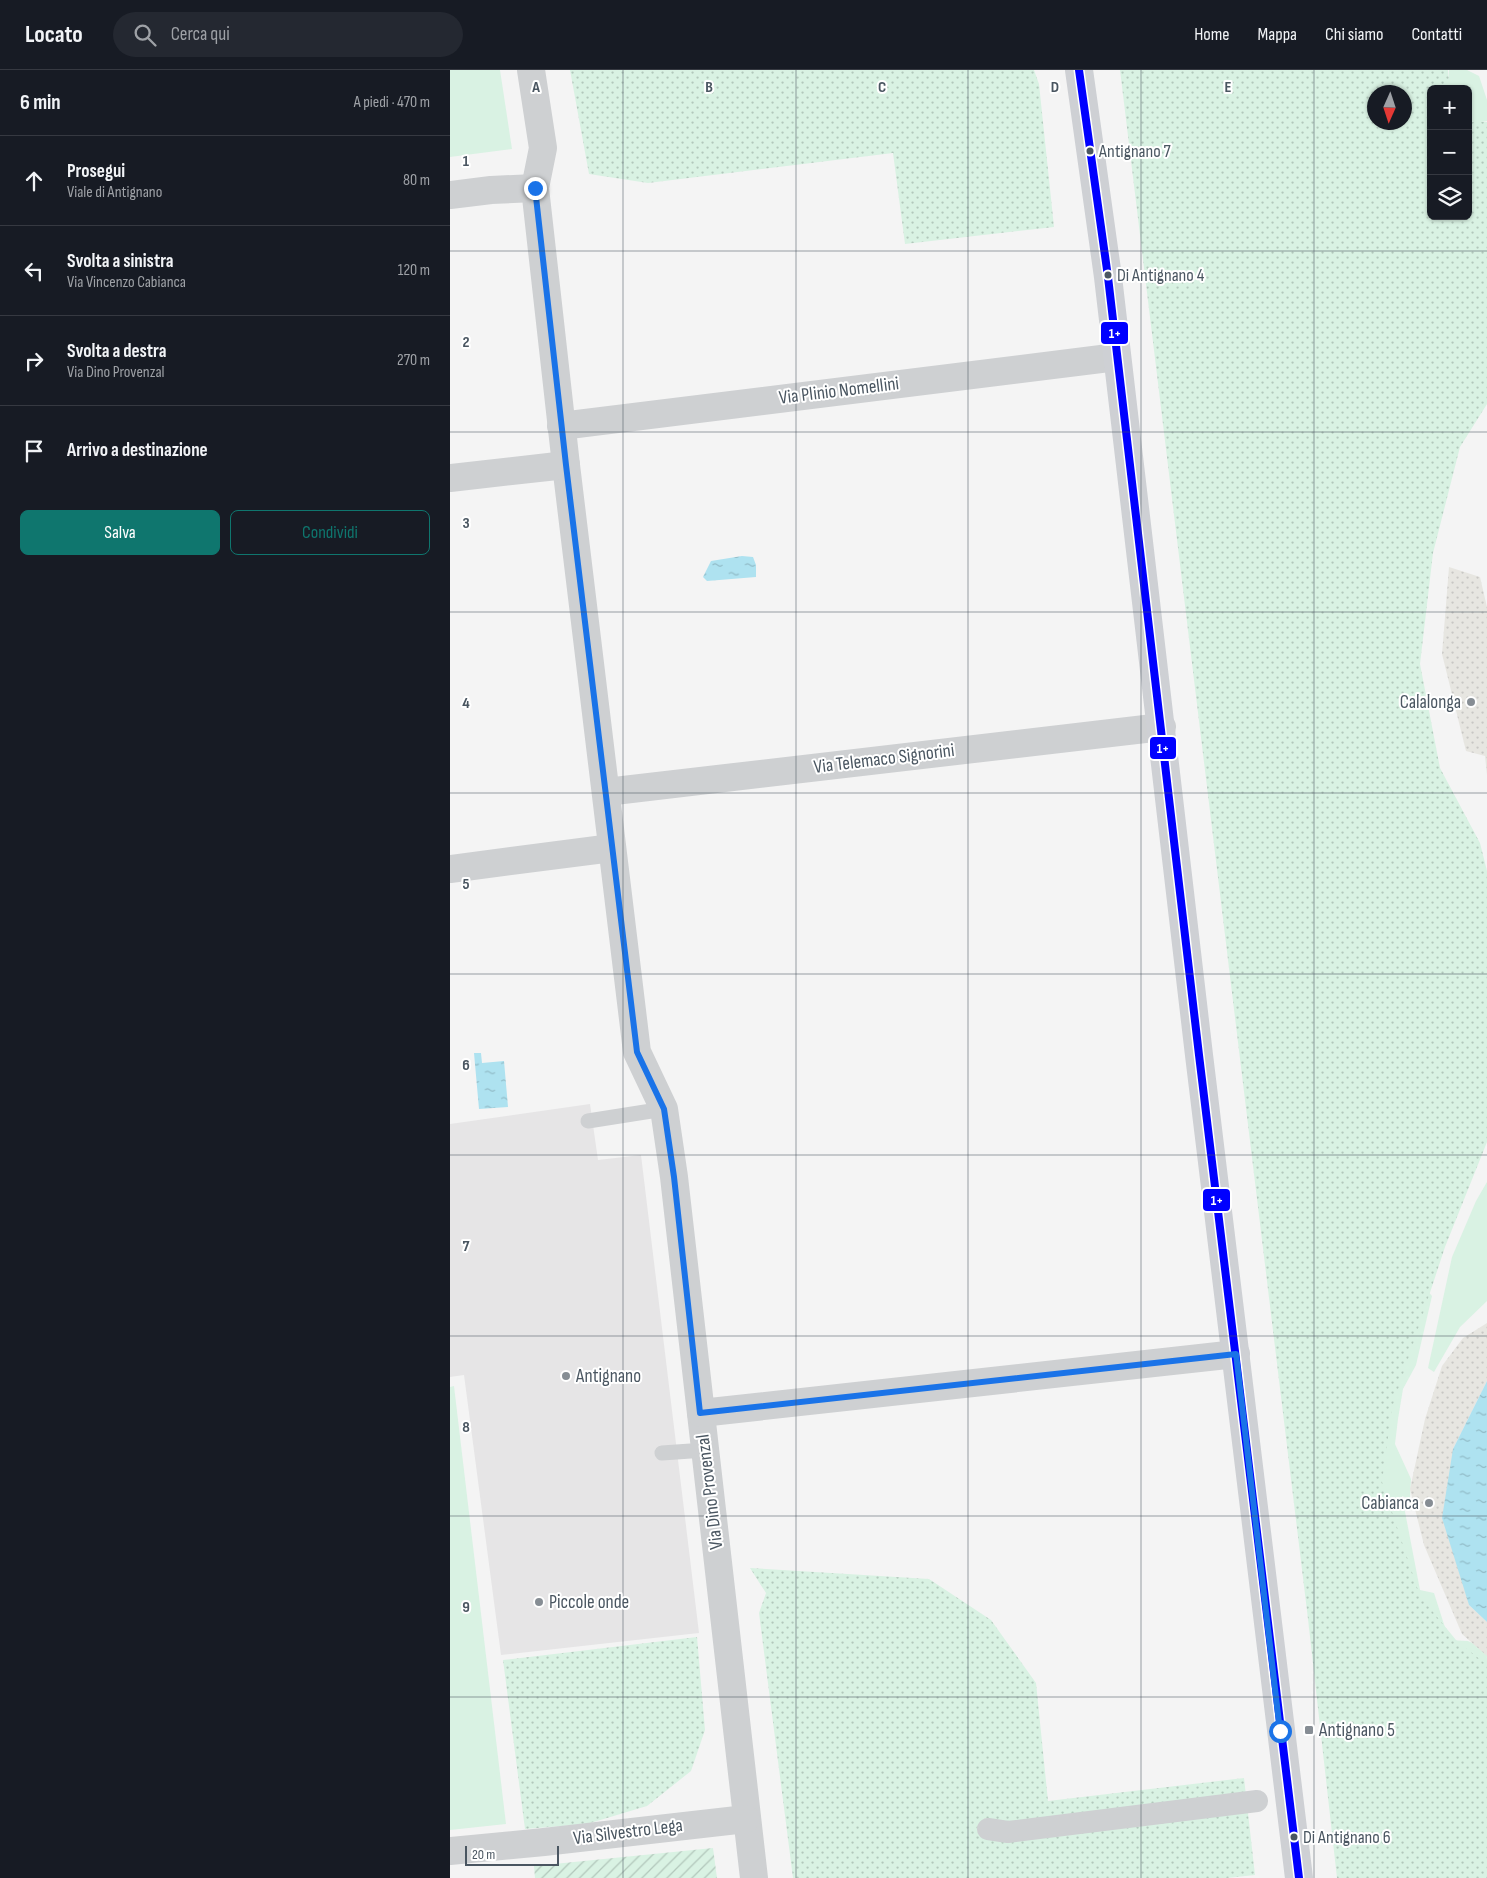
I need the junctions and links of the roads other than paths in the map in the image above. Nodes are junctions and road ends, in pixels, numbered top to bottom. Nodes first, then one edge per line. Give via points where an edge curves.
1 (531, 70) edge
2 (1079, 70) edge
3 (535, 188) junction
4 (450, 195) edge
5 (1117, 357) junction
6 (562, 426) junction
7 (566, 465) junction
8 (450, 478) edge
9 (1162, 727) junction
10 (606, 792) junction
11 (612, 848) junction
12 (450, 869) edge
13 (664, 1109) junction
14 (588, 1121) dead end
15 (1236, 1354) junction
16 (700, 1413) junction
17 (705, 1450) junction
18 (662, 1453) dead end
19 (1257, 1801) dead end
20 (746, 1818) junction
21 (988, 1829) dead end
22 (450, 1851) edge
23 (754, 1878) edge
24 (1299, 1878) edge

1 - 3 street, Via Dino Provenzal via 543,148
2 - 5 main road
3 - 4 street
3 - 6 street, Via Dino Provenzal
5 - 6 street, Via Plinio Nomellini
5 - 9 main road
6 - 7 street, Via Dino Provenzal
7 - 8 street
7 - 10 street, Via Dino Provenzal
9 - 10 street, Via Telemaco Signorini
9 - 15 main road
10 - 11 street, Via Dino Provenzal
11 - 12 street
11 - 13 street, Via Dino Provenzal via 637,1052
13 - 14 lane
13 - 16 street, Via Dino Provenzal
15 - 16 street
15 - 24 main road
16 - 17 street, Via Dino Provenzal
17 - 18 lane
17 - 20 street, Via Dino Provenzal
19 - 21 street via 1008,1832
20 - 22 street, Via Silvestro Lega
20 - 23 street, Via Dino Provenzal

